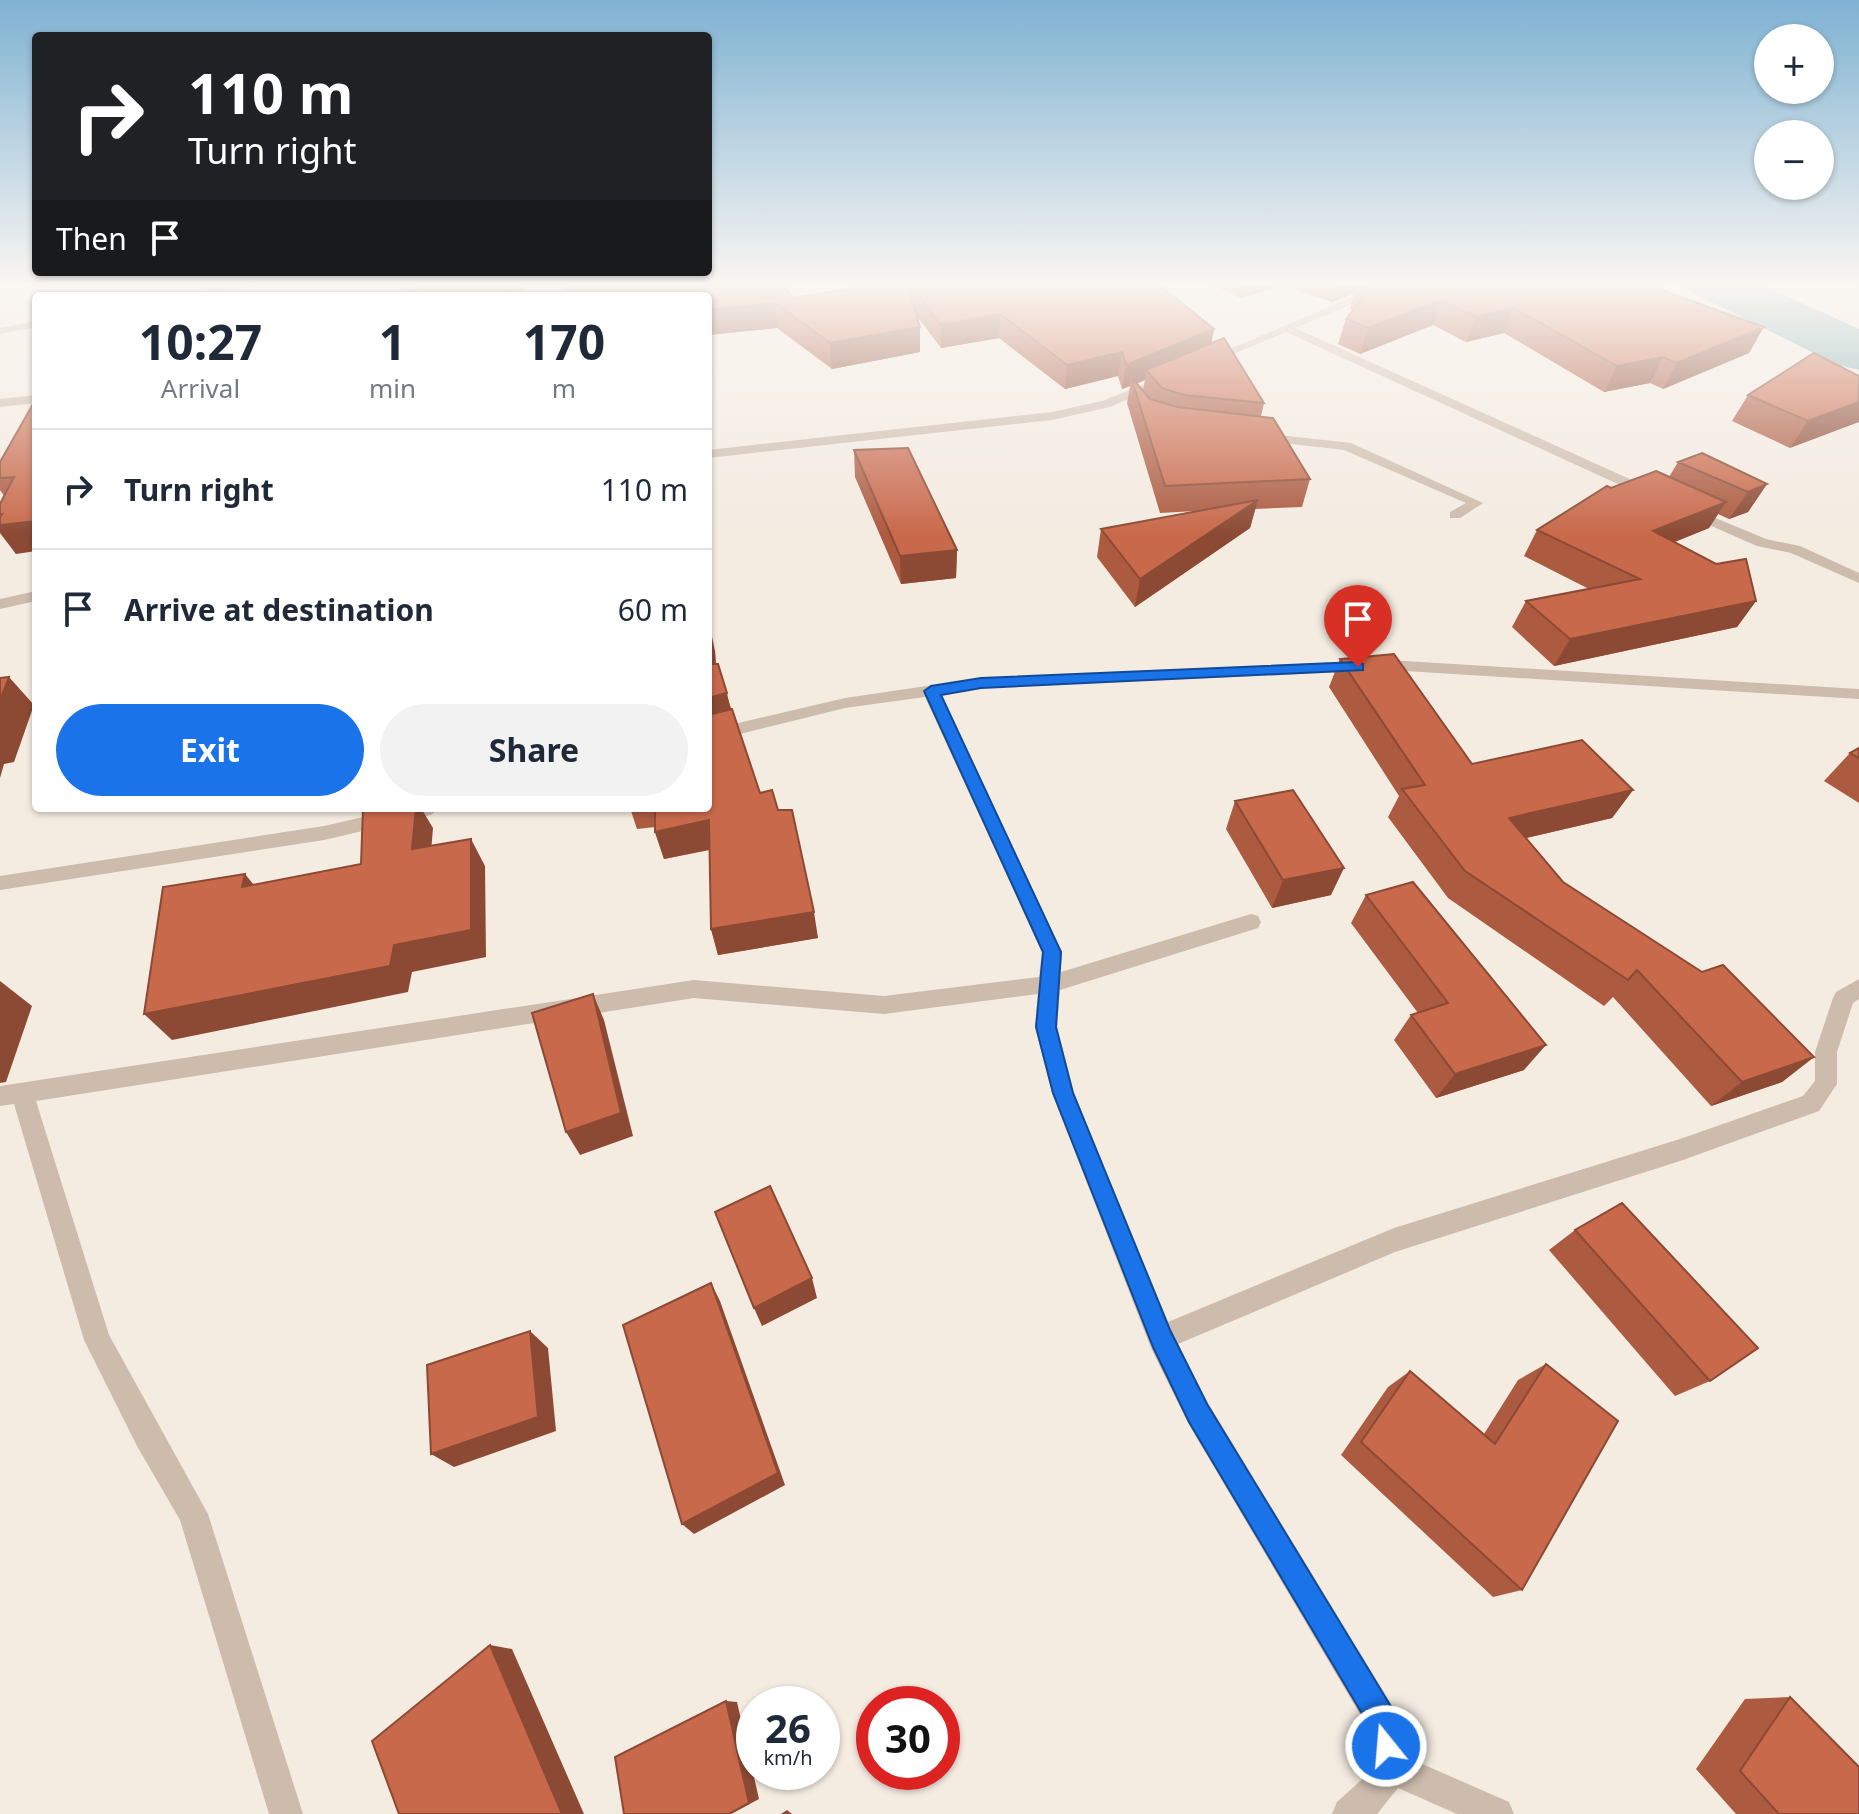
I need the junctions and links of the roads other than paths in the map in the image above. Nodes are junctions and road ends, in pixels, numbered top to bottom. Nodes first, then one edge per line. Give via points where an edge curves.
1 (1369, 366) edge
2 (1187, 370) edge
3 (32, 399) edge
4 (0, 403) edge
5 (1239, 435) edge
6 (712, 454) edge
7 (1661, 498) edge
8 (1675, 504) edge
9 (1455, 515) dead end
10 (1859, 579) edge
11 (32, 597) edge
12 (0, 604) edge
13 (931, 691) junction
14 (1859, 694) edge
15 (712, 735) edge
16 (414, 812) edge
17 (0, 883) edge
18 (1251, 922) dead end
19 (1050, 984) junction
20 (1859, 988) edge
21 (11, 1095) edge
22 (1161, 1338) junction
23 (1389, 1767) junction
24 (286, 1814) edge
25 (1349, 1814) edge
26 (1497, 1814) edge

1 - 7 street
2 - 6 street via 1134,398 1052,416
3 - 4 street
5 - 9 street via 1347,446 1476,503
8 - 10 street
11 - 12 street
13 - 14 street via 981,683 1389,665
13 - 15 street via 845,703
13 - 19 street via 1052,952
16 - 17 street via 324,833
18 - 19 street
19 - 21 street via 884,1005 694,989
19 - 22 street via 1046,1027 1063,1093
20 - 22 street via 1844,998 1826,1052 1826,1084 1811,1104 1394,1240
21 - 24 street via 97,1340 193,1514
22 - 23 street via 1198,1413 1384,1724
23 - 25 street via 1380,1790
23 - 26 street

